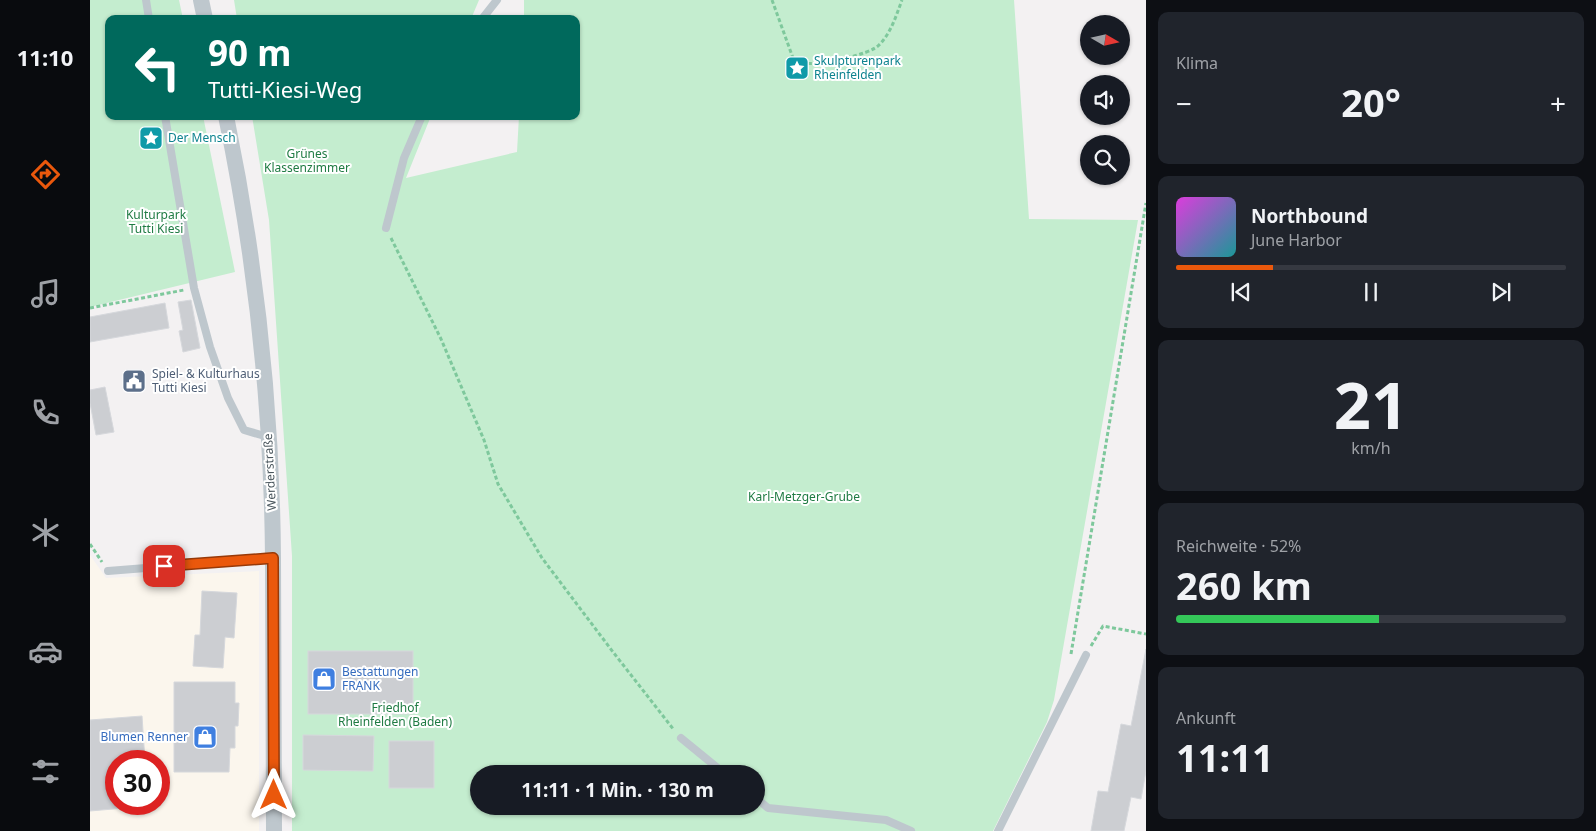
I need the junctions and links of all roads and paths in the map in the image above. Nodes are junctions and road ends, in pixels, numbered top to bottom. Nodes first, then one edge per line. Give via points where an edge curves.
1 (146, 0) edge
2 (201, 0) edge
3 (498, 0) edge
4 (772, 0) edge
5 (902, 0) edge
6 (148, 15) edge
7 (204, 15) edge
8 (485, 15) edge
9 (166, 120) edge
10 (227, 120) edge
11 (420, 120) edge
12 (1146, 203) edge
13 (386, 228) joint
14 (194, 288) junction
15 (90, 308) edge
16 (268, 437) junction
17 (90, 544) edge
18 (273, 558) junction
19 (108, 571) joint
20 (1146, 634) edge
21 (1086, 655) joint
22 (1070, 659) dead end
23 (681, 738) joint
24 (715, 765) edge
25 (765, 806) edge
26 (274, 831) edge
27 (911, 831) edge
28 (998, 831) edge

1 - 6 lane
2 - 7 street
3 - 8 lane
4 - 5 path via 793,58 803,63 821,63 850,58 878,47 889,33
9 - 14 lane
10 - 16 street, Werderstraße via 250,256
11 - 13 lane via 404,158
12 - 22 path
13 - 23 path via 441,339 484,440 498,484 542,558
14 - 15 path
14 - 16 lane via 228,398 244,430
16 - 18 street, Werderstraße
17 - 19 path
18 - 19 lane
18 - 26 street, Werderstraße
20 - 21 path via 1103,626
21 - 28 lane
23 - 24 lane
25 - 27 lane via 886,820

